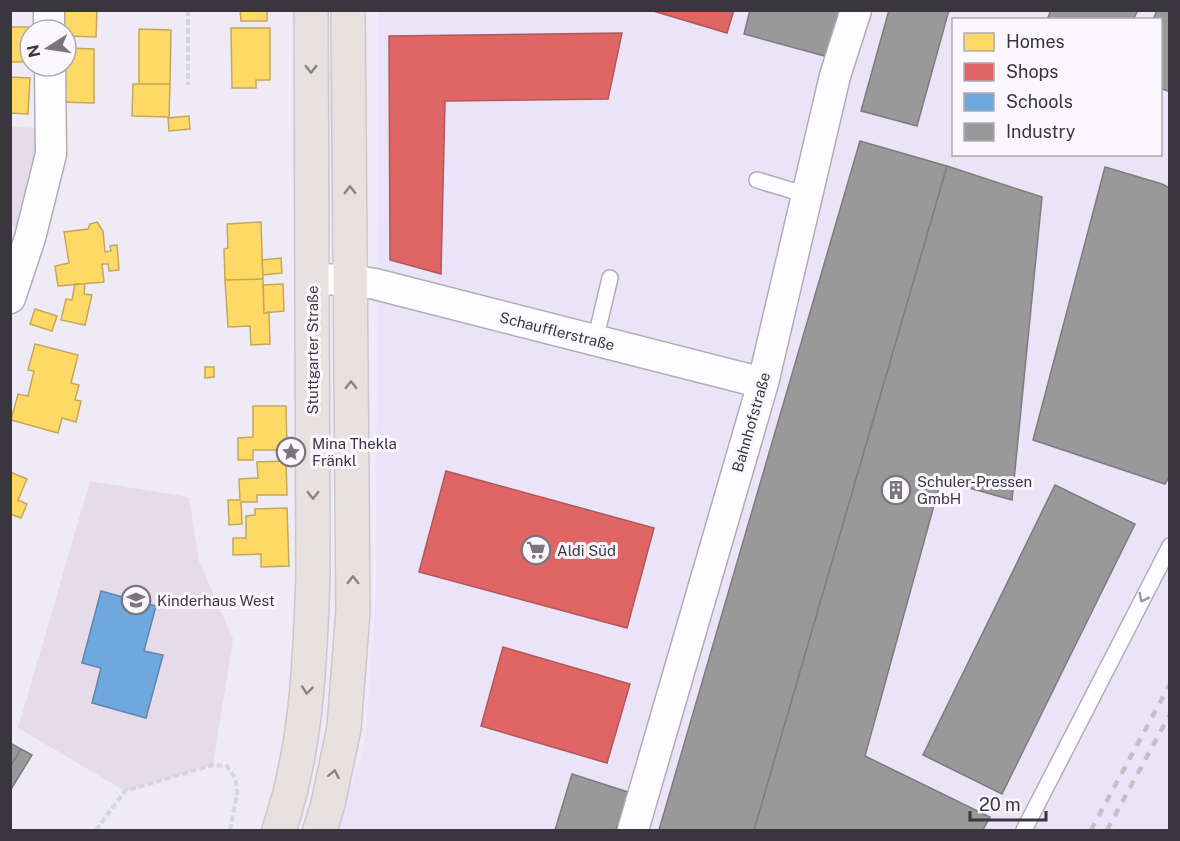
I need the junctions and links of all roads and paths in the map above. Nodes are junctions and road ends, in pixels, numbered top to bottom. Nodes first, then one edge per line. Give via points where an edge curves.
1 (188, 10) edge
2 (311, 10) edge
3 (348, 10) edge
4 (856, 10) edge
5 (50, 78) edge
6 (188, 84) dead end
7 (757, 180) dead end
8 (807, 195) junction
9 (610, 278) dead end
10 (312, 279) junction
11 (351, 280) junction
12 (10, 298) edge
13 (595, 341) junction
14 (763, 383) junction
15 (1170, 546) edge
16 (96, 831) edge
17 (230, 831) edge
18 (279, 831) edge
19 (320, 831) edge
20 (633, 831) edge
21 (1024, 831) edge

1 - 6 path
2 -> 10 main road, Stuttgarter Straße
11 -> 3 main road
4 - 8 street, Bahnhofstraße via 835,76
5 - 12 street via 51,154
7 - 8 lane
8 - 14 street, Bahnhofstraße
9 - 13 lane
10 - 11 street, Schaufflerstraße
10 -> 18 main road, Stuttgarter Straße via 311,652 299,754
11 - 13 street, Schaufflerstraße
19 -> 11 main road via 344,728 353,610
13 - 14 street, Schaufflerstraße
14 - 20 street, Bahnhofstraße
15 -> 21 lane
16 - 17 path via 126,791 213,765 227,766 236,779

